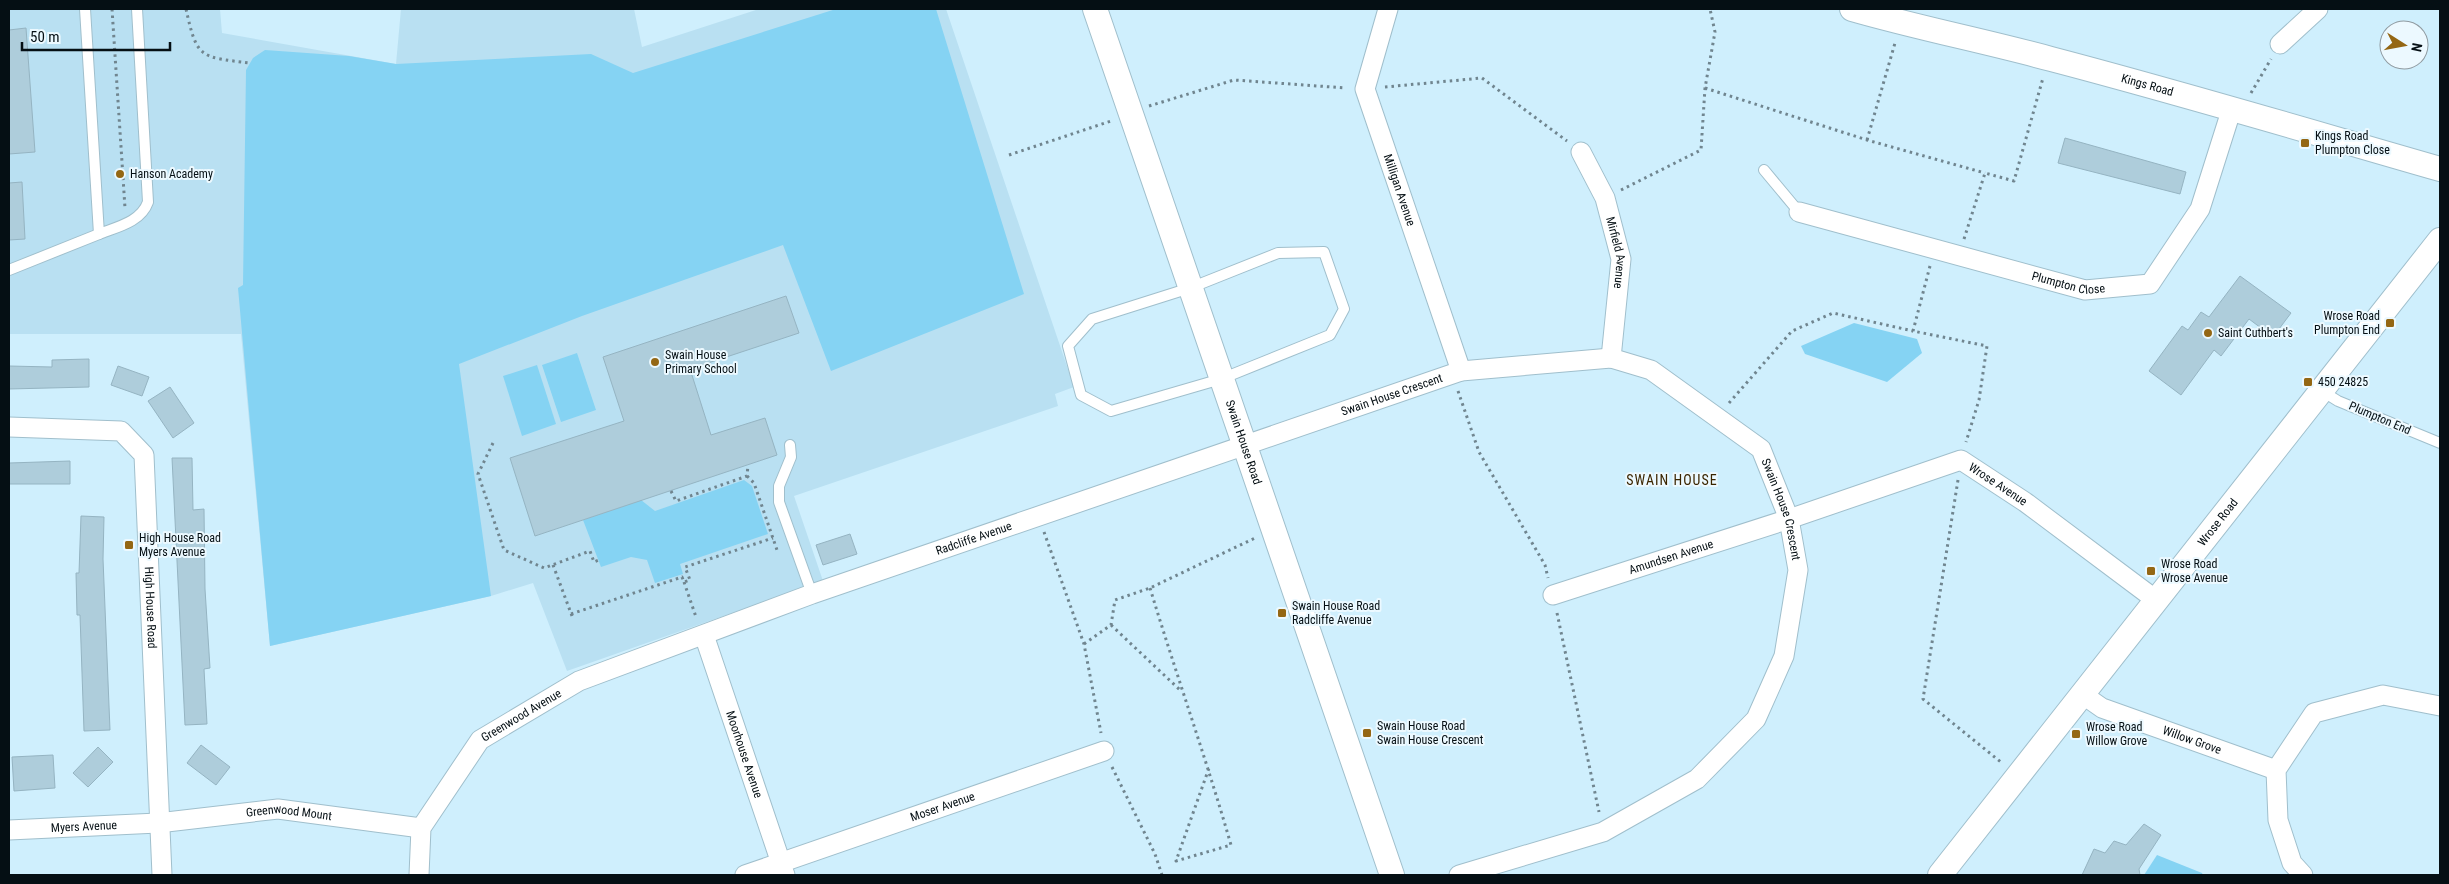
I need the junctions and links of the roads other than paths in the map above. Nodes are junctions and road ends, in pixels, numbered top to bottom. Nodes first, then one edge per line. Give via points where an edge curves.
1 (85, 9) edge
2 (137, 9) edge
3 (1095, 9) edge
4 (1388, 9) edge
5 (1852, 9) edge
6 (2318, 9) edge
7 (1888, 16) edge
8 (2280, 44) road end
9 (2232, 108) junction
10 (1581, 152) dead end
11 (1764, 170) dead end
12 (2440, 170) edge
13 (1799, 212) joint
14 (99, 234) junction
15 (2436, 252) edge
16 (9, 270) edge
17 (1190, 288) junction
18 (1611, 358) junction
19 (1461, 371) junction
20 (1221, 379) junction
21 (2321, 390) junction
22 (9, 427) edge
23 (2440, 443) edge
24 (1244, 444) junction
25 (790, 445) dead end
26 (1789, 519) junction
27 (812, 594) junction
28 (1553, 595) dead end
29 (2156, 600) junction
30 (701, 629) junction
31 (2082, 694) junction
32 (2440, 706) edge
33 (1104, 751) road end
34 (2276, 770) junction
35 (158, 823) junction
36 (421, 828) junction
37 (9, 830) edge
38 (783, 869) edge
39 (162, 875) edge
40 (419, 875) edge
41 (745, 875) edge
42 (1392, 875) edge
43 (1459, 875) edge
44 (1940, 875) edge
45 (2302, 875) edge

1 - 14 lane
2 - 14 lane via 148,202 144,211 126,223
3 - 17 street, Swain House Road
4 - 19 street, Milligan Avenue via 1365,89
5 - 7 street, Kings Road
6 - 8 street
7 - 9 street, Kings Road
9 - 12 street, Kings Road
9 - 13 street, Plumpton Close via 2200,210 2150,284 2085,290
10 - 18 street, Mirfield Avenue via 1605,198 1621,259
11 - 13 lane
14 - 16 lane
15 - 21 street, Wrose Road
17 - 20 street, Swain House Road
17 - 20 lane via 1092,320 1068,346 1081,395 1111,411
17 - 20 lane via 1278,253 1324,252 1344,309 1330,335
18 - 19 street, Swain House Crescent
18 - 26 street, Swain House Crescent via 1651,370 1761,449
19 - 24 street, Swain House Crescent
20 - 24 street, Swain House Road
21 - 23 lane, Plumpton End via 2338,401
21 - 29 street, Wrose Road
22 - 35 street, High House Road via 121,431 144,455
24 - 27 street, Radcliffe Avenue via 1039,518
24 - 42 street, Swain House Road
25 - 27 lane via 791,457 779,486 779,502
26 - 28 street, Amundsen Avenue
26 - 29 street, Wrose Avenue via 1961,460 2025,502
26 - 43 street, Swain House Crescent via 1798,570 1784,656 1756,719 1697,780 1604,832
27 - 30 street, Radcliffe Avenue
29 - 31 street, Wrose Road
30 - 36 street, Greenwood Avenue via 579,681 480,740
30 - 38 street, Moorhouse Avenue
31 - 34 street, Willow Grove via 2102,708
31 - 44 street, Wrose Road
32 - 34 street via 2383,695 2314,714
33 - 38 street, Moser Avenue
34 - 45 street via 2278,820 2292,863
35 - 36 street, Greenwood Mount via 278,809
35 - 37 street, Myers Avenue
35 - 39 street, High House Road
36 - 40 street
38 - 41 street, Moser Avenue

